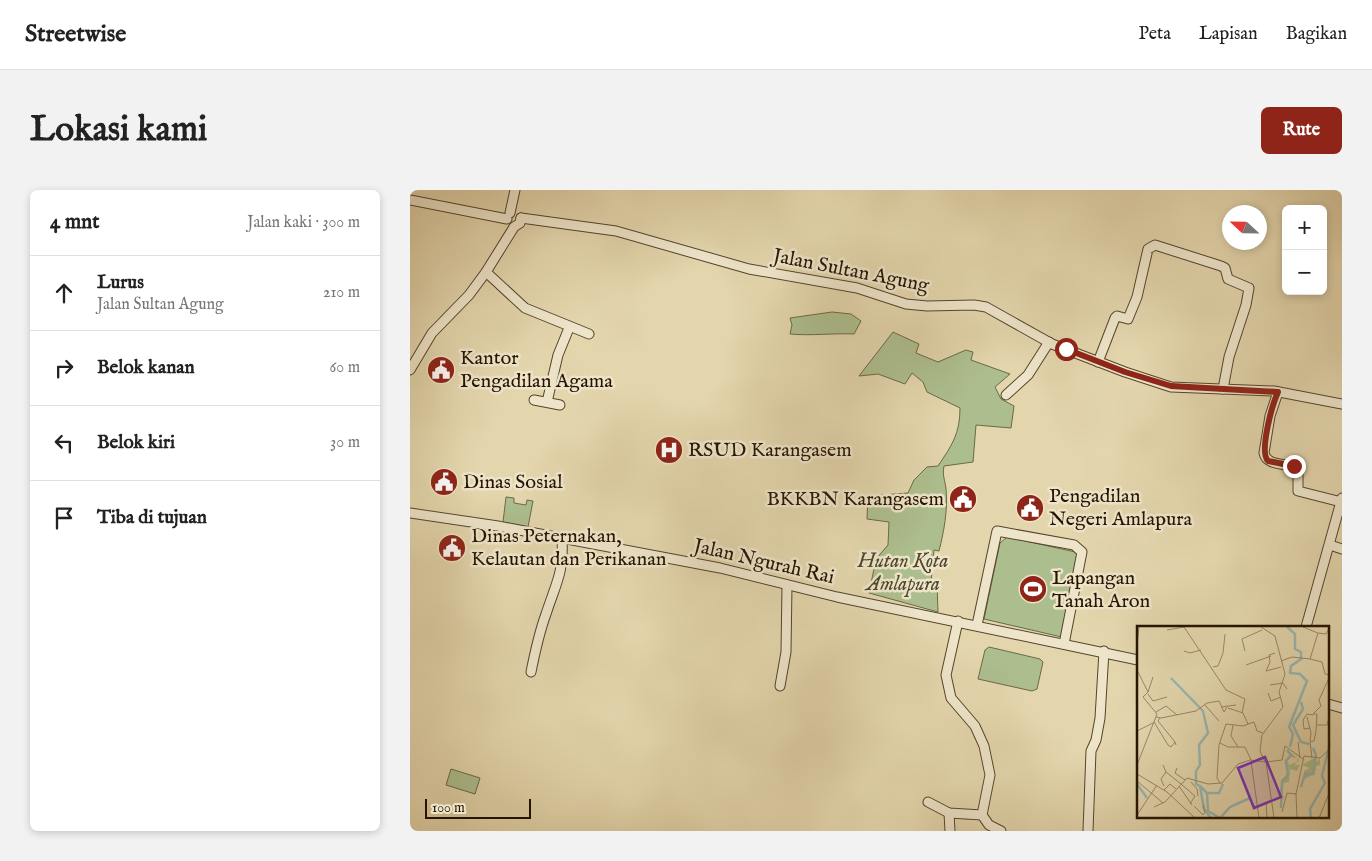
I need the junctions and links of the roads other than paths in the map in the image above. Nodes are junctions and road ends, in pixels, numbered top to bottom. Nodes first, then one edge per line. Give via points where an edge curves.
1 (514, 190) edge
2 (410, 200) edge
3 (514, 216) junction
4 (486, 272) junction
5 (569, 328) junction
6 (589, 334) dead end
7 (1049, 342) junction
8 (1098, 362) junction
9 (410, 370) edge
10 (1223, 389) junction
11 (1278, 392) junction
12 (1006, 395) dead end
13 (534, 400) dead end
14 (547, 402) junction
15 (1342, 404) edge
16 (560, 405) dead end
17 (1342, 500) edge
18 (410, 513) edge
19 (562, 538) junction
20 (1330, 546) junction
21 (1342, 549) edge
22 (787, 585) junction
23 (958, 621) junction
24 (977, 625) junction
25 (1306, 626) edge
26 (1064, 644) junction
27 (1104, 651) junction
28 (1137, 660) edge
29 (531, 672) dead end
30 (780, 686) dead end
31 (1329, 704) edge
32 (1342, 708) edge
33 (928, 802) dead end
34 (949, 813) junction
35 (982, 815) junction
36 (997, 830) edge
37 (950, 831) edge
38 (1088, 831) edge

1 - 3 street
2 - 3 street, Jalan Sultan Agung
3 - 4 street via 509,224 514,227
3 - 7 street, Jalan Sultan Agung via 616,231 749,268 842,285 906,304 974,305 986,308
4 - 5 street via 525,308
4 - 9 street via 469,295 432,333
5 - 6 street
5 - 14 street via 558,355
7 - 8 street, Jalan Sultan Agung
7 - 12 street via 1028,374
8 - 10 street, Jalan Sultan Agung via 1171,386
8 - 10 street via 1116,317 1128,319 1137,297 1148,249 1155,245 1221,266 1225,268 1228,280 1243,284 1249,290
10 - 11 street, Jalan Sultan Agung
11 - 15 street, Jalan Sultan Agung
11 - 17 street via 1270,416 1265,458 1298,469 1298,491
13 - 14 street
14 - 16 street
17 - 20 street
18 - 19 street, Jalan Ngurah Rai
19 - 22 street, Jalan Ngurah Rai via 720,568
19 - 29 street via 562,572 546,614
20 - 21 street
20 - 25 street
22 - 23 street, Jalan Ngurah Rai
22 - 30 street via 786,652
23 - 24 street, Jalan Ngurah Rai
23 - 35 street via 946,675 951,698 975,726 984,746 990,774
24 - 26 street, Jalan Ngurah Rai
24 - 26 street via 997,531 1074,545 1082,552
26 - 27 street, Jalan Ngurah Rai
27 - 28 street, Jalan Ngurah Rai
27 - 38 street via 1100,718 1091,751
31 - 32 street
33 - 34 street
34 - 35 street
34 - 37 street
35 - 36 street

